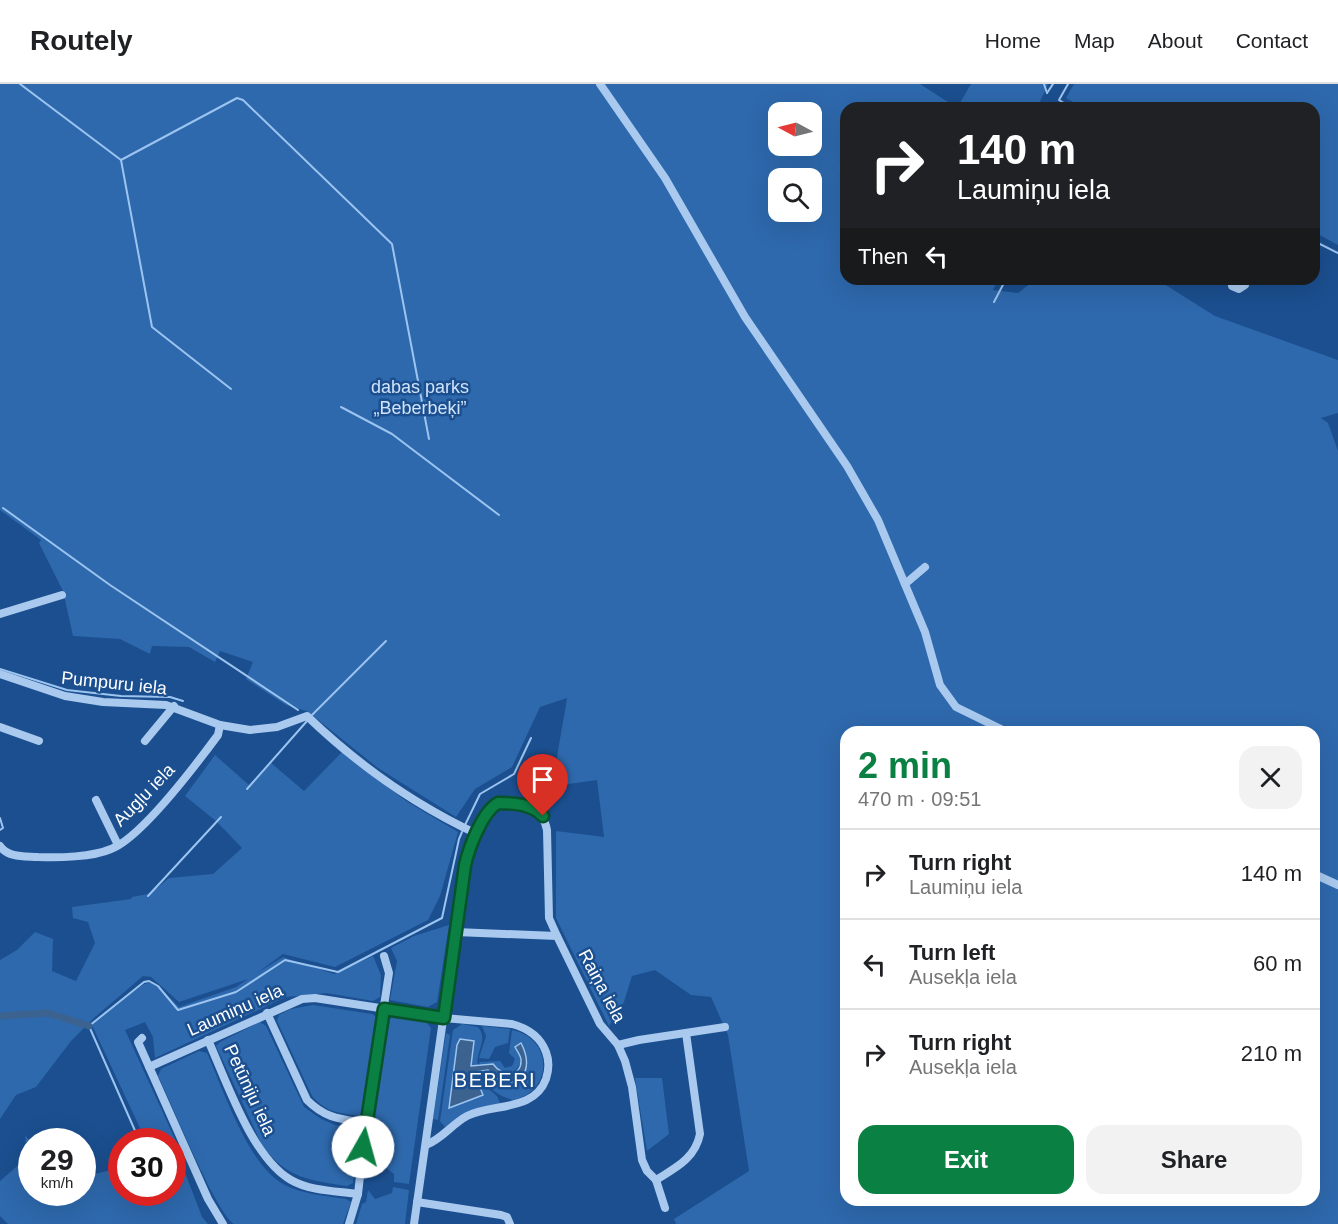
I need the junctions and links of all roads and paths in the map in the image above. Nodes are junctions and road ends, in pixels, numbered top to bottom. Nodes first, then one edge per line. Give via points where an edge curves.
1 (600, 84) edge
2 (1232, 285) edge
3 (1245, 285) edge
4 (925, 567) dead end
5 (905, 584) junction
6 (62, 595) dead end
7 (0, 614) edge
8 (0, 674) edge
9 (174, 706) junction
10 (220, 725) junction
11 (995, 726) edge
12 (0, 727) edge
13 (39, 741) dead end
14 (145, 741) dead end
15 (96, 800) dead end
16 (477, 834) junction
17 (118, 845) junction
18 (0, 846) edge
19 (1320, 877) edge
20 (1338, 885) edge
21 (456, 932) junction
22 (557, 936) junction
23 (384, 956) dead end
24 (384, 1009) junction
25 (267, 1013) junction
26 (444, 1018) junction
27 (725, 1027) dead end
28 (686, 1033) junction
29 (142, 1038) dead end
30 (208, 1040) junction
31 (618, 1045) junction
32 (149, 1067) junction
33 (366, 1123) junction
34 (426, 1145) junction
35 (656, 1180) junction
36 (358, 1194) junction
37 (417, 1202) junction
38 (665, 1208) dead end
39 (223, 1224) edge
40 (350, 1224) edge
41 (414, 1224) edge
42 (510, 1224) edge

1 - 5 street via 665,178 745,317 847,466 878,520
2 - 3 street via 1239,289
4 - 5 street
5 - 11 street via 925,632 940,685 956,707
6 - 7 street
8 - 9 street, Pumpuru iela via 78,699
9 - 10 street, Pumpuru iela
9 - 14 street
10 - 16 street, Pumpuru iela via 261,730 307,716 365,768 445,820
10 - 17 street, Augļu iela via 218,735 193,767 141,827
12 - 13 street
15 - 17 street
16 - 21 street via 465,865
16 - 22 street via 488,811 498,803 529,806 545,819 549,918
17 - 18 street, Augļu iela via 96,853 42,857 9,854
19 - 20 street
21 - 22 street, Raiņa iela
21 - 26 street
22 - 31 street, Raiņa iela via 600,1024
23 - 24 street via 389,973
24 - 25 street, Laumiņu iela via 315,998
24 - 26 street, Laumiņu iela
24 - 33 street
25 - 30 street, Laumiņu iela
25 - 33 street via 307,1100 328,1116
26 - 34 street
26 - 34 street, Laumiņu iela via 522,1027 543,1046 548,1069 543,1086 535,1095 468,1116
27 - 28 street
28 - 31 street
28 - 35 street via 700,1134 687,1160
29 - 32 street via 138,1042
30 - 32 street, Laumiņu iela
30 - 36 street, Petūniju iela via 256,1145 270,1164 291,1180
31 - 35 street, Raiņa iela via 632,1087 642,1160
32 - 39 street
33 - 36 street
34 - 37 street
35 - 38 street, Raiņa iela
36 - 40 street
37 - 41 street
37 - 42 street via 501,1215

